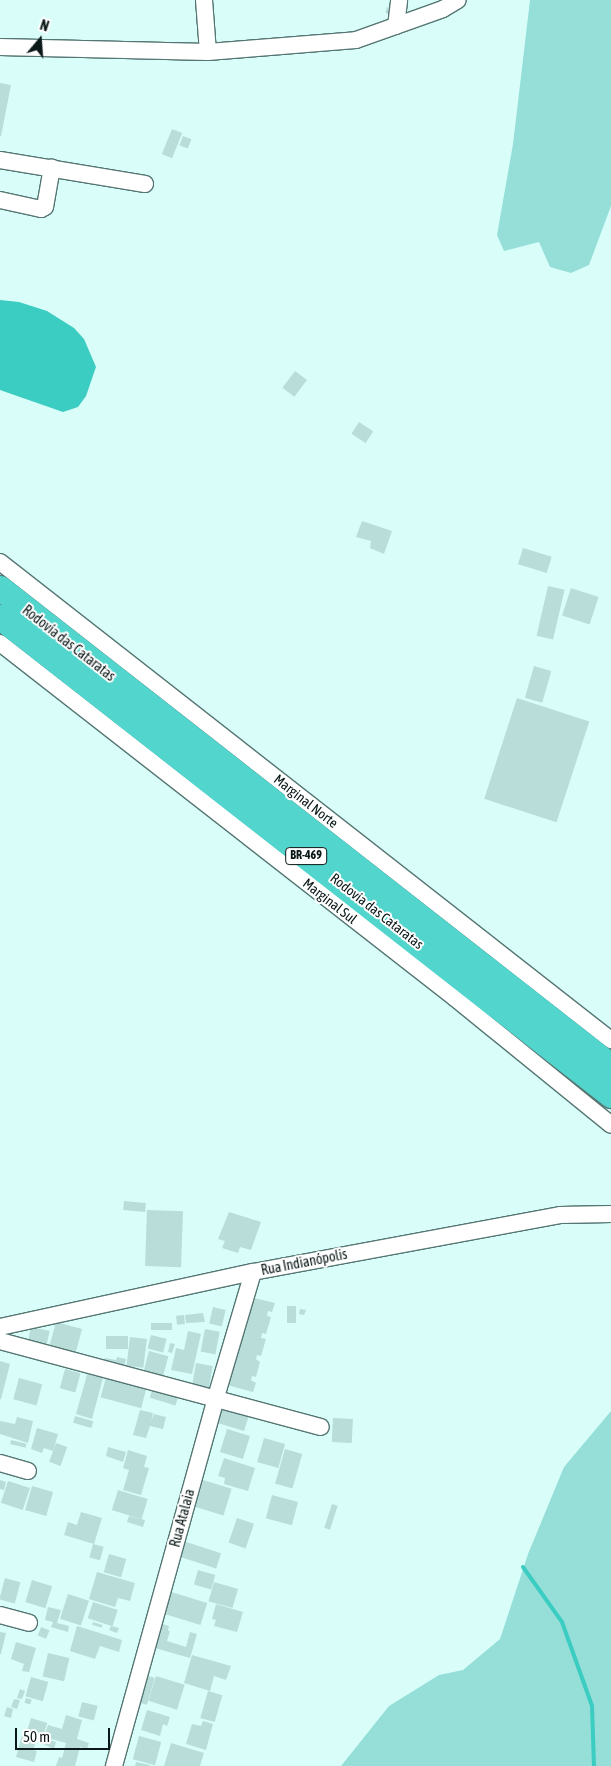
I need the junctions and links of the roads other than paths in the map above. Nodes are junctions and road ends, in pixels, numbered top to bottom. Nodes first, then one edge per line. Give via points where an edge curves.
1 (204, 0) edge
2 (399, 0) edge
3 (458, 0) edge
4 (396, 26) junction
5 (0, 47) edge
6 (208, 52) junction
7 (0, 160) edge
8 (52, 168) junction
9 (144, 184) dead end
10 (0, 200) edge
11 (0, 562) edge
12 (0, 588) edge
13 (0, 617) edge
14 (0, 643) edge
15 (611, 1040) edge
16 (611, 1066) edge
17 (611, 1095) edge
18 (611, 1124) edge
19 (611, 1214) edge
20 (253, 1272) junction
21 (0, 1327) edge
22 (0, 1341) edge
23 (216, 1397) junction
24 (320, 1427) dead end
25 (0, 1463) edge
26 (28, 1471) dead end
27 (0, 1615) edge
28 (29, 1623) dead end
29 (114, 1766) edge

1 - 6 street
2 - 4 street
3 - 4 street
4 - 6 street via 356,40
5 - 6 street
7 - 8 street
8 - 9 street
8 - 10 street via 45,207 41,209
11 - 15 street, Marginal Norte
12 - 16 highway, Rodovía das Cataratas / BR-469
13 - 17 highway, Rodovía das Cataratas / BR-469
14 - 18 street, Marginal Sul / BR-469 via 455,998
19 - 20 street, Rua Indianópolis via 560,1214
20 - 21 street, Rua Indianópolis
20 - 23 street, Rua Atalaia
22 - 23 street
23 - 24 street
23 - 29 street, Rua Atalaia
25 - 26 street
27 - 28 street

